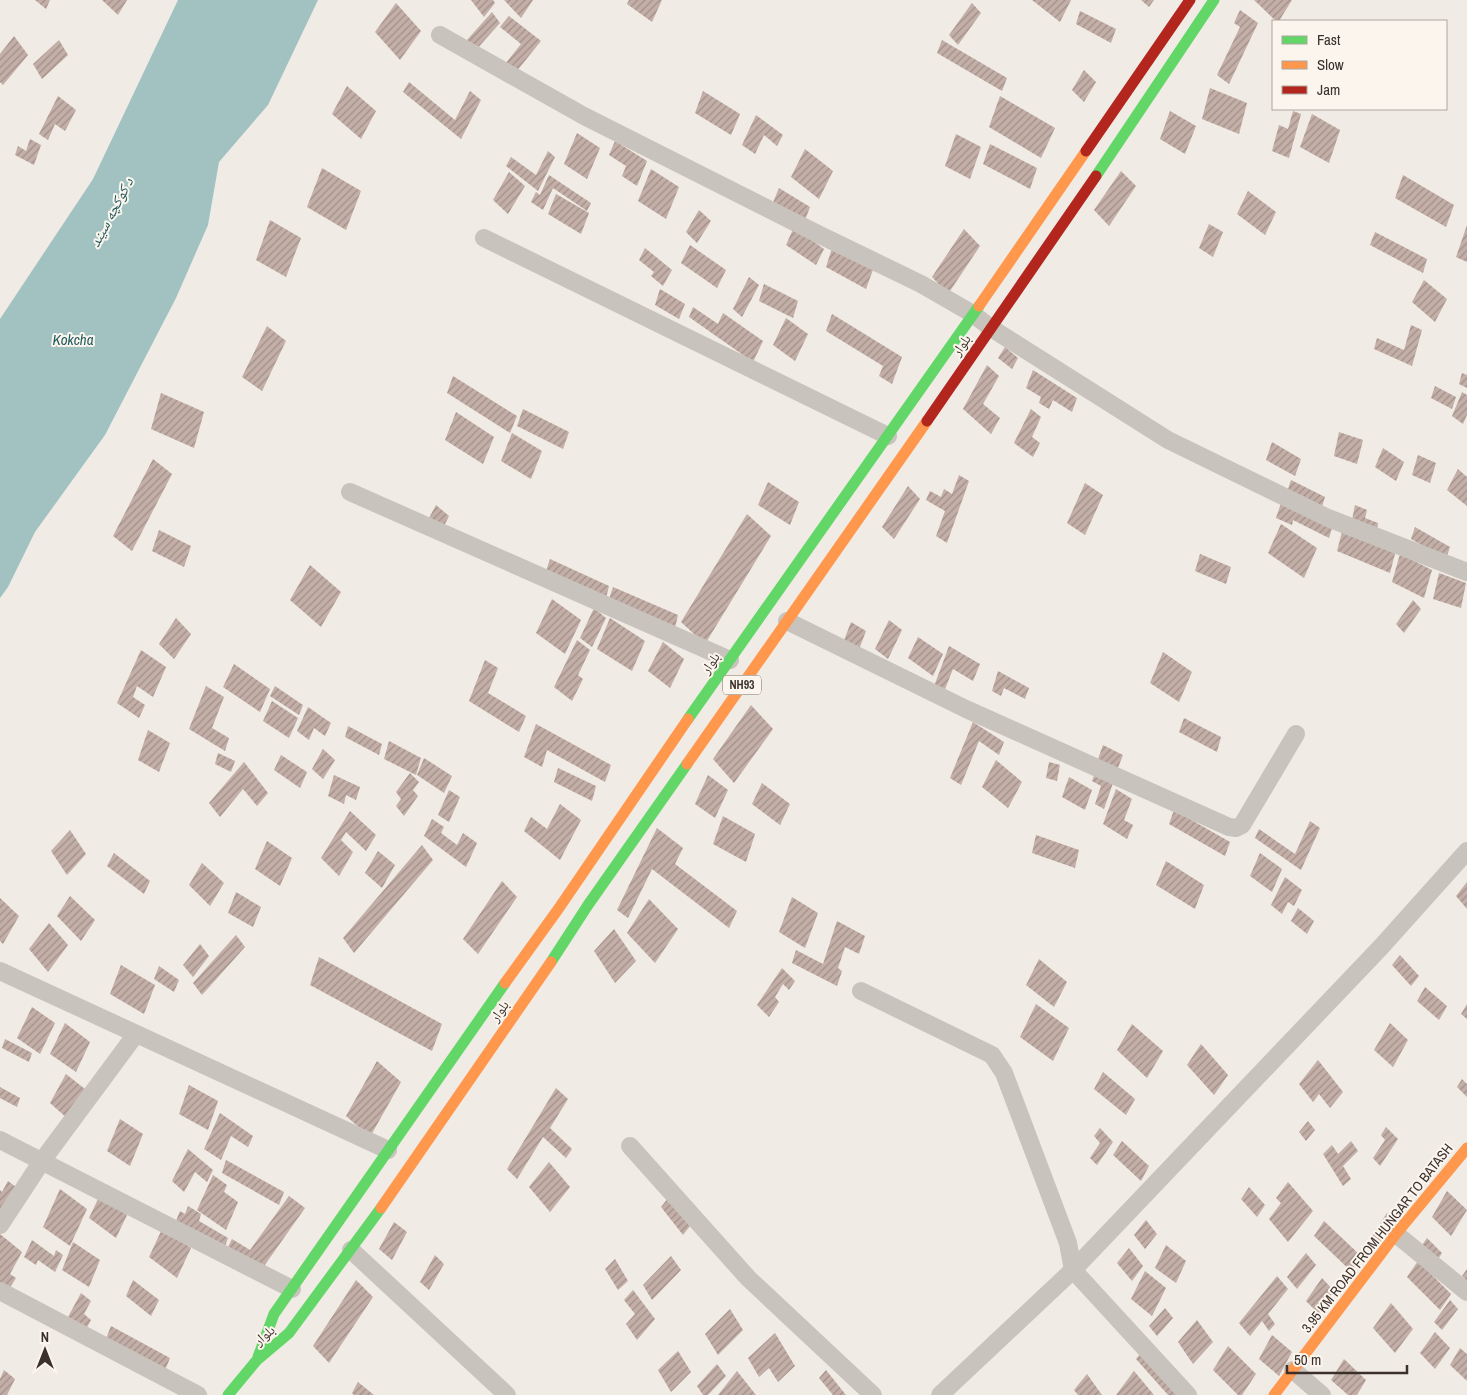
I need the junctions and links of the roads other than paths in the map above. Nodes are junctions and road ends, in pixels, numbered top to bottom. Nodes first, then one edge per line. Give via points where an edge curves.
1 (1190, 0) edge
2 (1214, 0) edge
3 (440, 35) dead end
4 (484, 238) dead end
5 (973, 314) junction
6 (991, 328) junction
7 (888, 436) junction
8 (350, 492) dead end
9 (1467, 572) edge
10 (787, 621) junction
11 (730, 660) junction
12 (1296, 734) dead end
13 (1467, 851) edge
14 (0, 971) edge
15 (861, 990) dead end
16 (136, 1034) junction
17 (430, 1113) junction
18 (0, 1140) edge
19 (630, 1146) dead end
20 (1467, 1148) edge
21 (388, 1150) junction
22 (42, 1161) junction
23 (0, 1225) edge
24 (1396, 1234) junction
25 (351, 1250) junction
26 (1074, 1270) junction
27 (292, 1289) junction
28 (0, 1291) edge
29 (1467, 1292) edge
30 (257, 1360) junction
31 (1293, 1370) junction
32 (198, 1395) edge
33 (228, 1395) edge
34 (507, 1395) edge
35 (873, 1395) edge
36 (940, 1395) edge
37 (1188, 1395) edge
38 (1274, 1395) edge
39 (1322, 1395) edge

1 - 5 main road, بلوار / NH93
2 - 6 main road, بلوار / NH93
3 - 5 street via 584,116 921,284
4 - 7 street
5 - 6 street
5 - 7 main road, بلوار / NH93
6 - 9 street via 1168,440 1328,518
6 - 10 main road, بلوار / NH93
7 - 11 main road, بلوار / NH93
8 - 11 street
10 - 12 street via 966,708 1229,827 1242,825
10 - 17 main road, بلوار / NH93 via 531,992
11 - 17 main road, بلوار / NH93 via 559,908
13 - 26 street via 1381,947
14 - 16 street
15 - 26 street via 992,1055 1004,1073 1068,1243
16 - 21 street
16 - 22 street
17 - 21 main road, بلوار / NH93
17 - 25 main road, بلوار / NH93
18 - 22 street
19 - 35 street via 748,1278
20 - 24 main road, 3.95 KM ROAD FROM HUNGAR TO BATASH
21 - 27 main road, بلوار / NH93
22 - 23 street
22 - 27 street
24 - 29 street
24 - 31 main road, 3.95 KM ROAD FROM HUNGAR TO BATASH
25 - 30 main road, بلوار / NH93 via 289,1333
25 - 34 street
26 - 36 street
26 - 37 street
27 - 30 main road, بلوار / NH93 via 274,1314
28 - 32 street
30 - 33 main road, NH93
31 - 38 main road, 3.95 KM ROAD FROM HUNGAR TO BATASH
31 - 39 street

